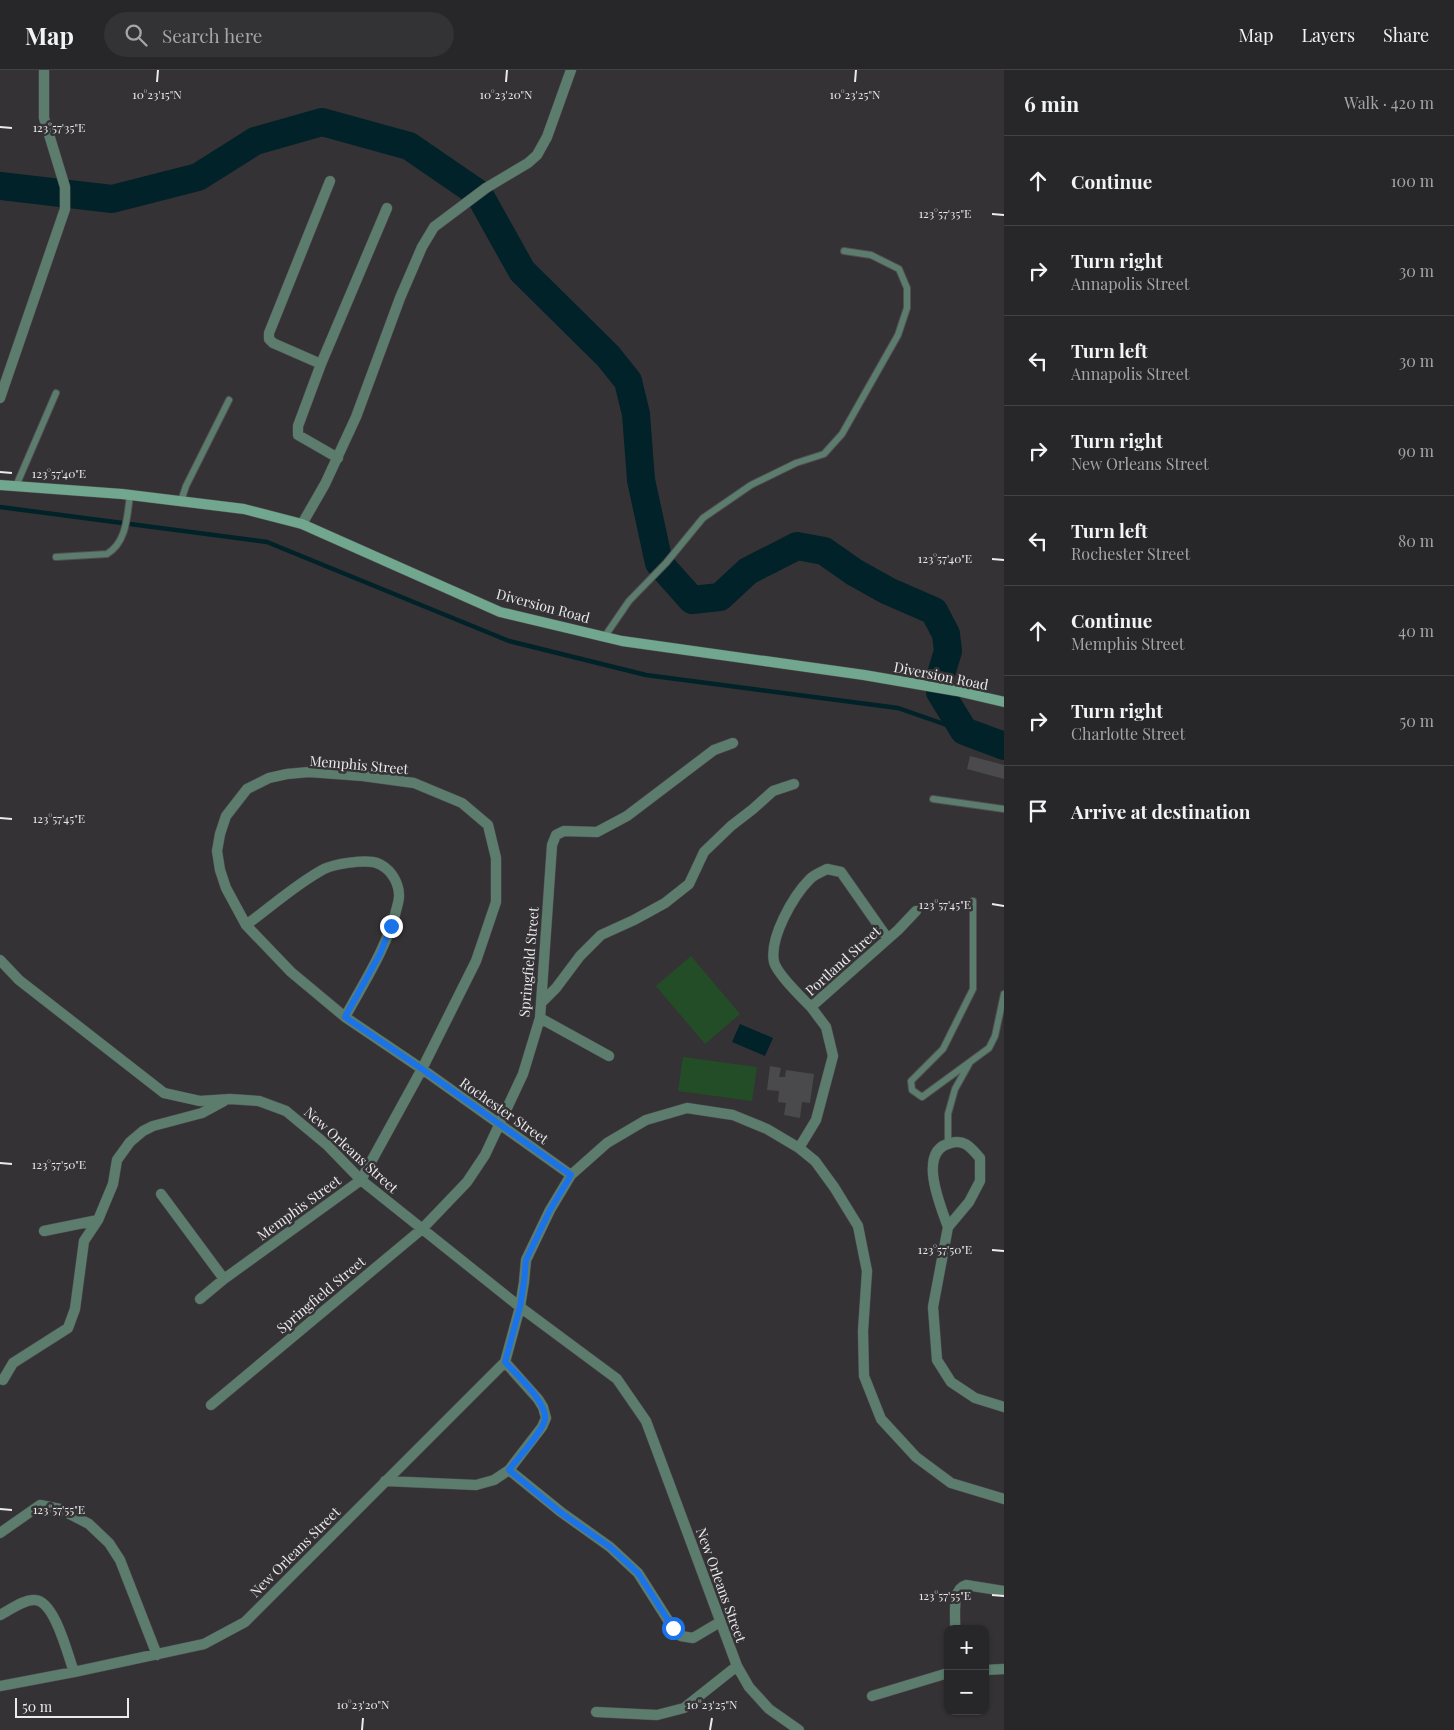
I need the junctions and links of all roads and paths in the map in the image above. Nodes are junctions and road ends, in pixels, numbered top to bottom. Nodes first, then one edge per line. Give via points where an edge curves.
1 (44, 70) edge
2 (571, 70) edge
3 (330, 181) dead end
4 (388, 208) dead end
5 (844, 251) dead end
6 (321, 364) junction
7 (56, 392) dead end
8 (0, 398) edge
9 (229, 400) dead end
10 (338, 458) junction
11 (0, 485) edge
12 (16, 486) junction
13 (130, 495) junction
14 (181, 501) junction
15 (302, 524) junction
16 (56, 557) dead end
17 (605, 636) junction
18 (1004, 702) edge
19 (733, 743) dead end
20 (794, 784) dead end
21 (933, 799) dead end
22 (1004, 809) edge
23 (974, 901) dead end
24 (916, 911) dead end
25 (246, 925) junction
26 (888, 939) junction
27 (0, 960) edge
28 (1004, 994) edge
29 (542, 1002) junction
30 (811, 1007) junction
31 (345, 1017) junction
32 (540, 1018) junction
33 (610, 1056) dead end
34 (970, 1062) junction
35 (422, 1069) junction
36 (230, 1099) junction
37 (500, 1126) junction
38 (948, 1143) junction
39 (799, 1148) junction
40 (571, 1175) junction
41 (361, 1180) junction
42 (161, 1194) dead end
43 (98, 1220) junction
44 (948, 1227) junction
45 (422, 1229) junction
46 (44, 1232) dead end
47 (224, 1279) junction
48 (200, 1299) dead end
49 (520, 1307) junction
50 (505, 1362) junction
51 (3, 1380) dead end
52 (211, 1405) dead end
53 (1004, 1407) edge
54 (509, 1470) junction
55 (385, 1481) junction
56 (1004, 1499) edge
57 (0, 1533) edge
58 (1004, 1591) edge
59 (0, 1615) edge
60 (720, 1622) junction
61 (956, 1625) edge
62 (157, 1655) junction
63 (737, 1666) junction
64 (1004, 1669) edge
65 (989, 1670) edge
66 (74, 1672) junction
67 (944, 1674) edge
68 (0, 1686) edge
69 (872, 1696) dead end
70 (596, 1712) dead end
71 (799, 1730) edge

1 - 8 street via 44,118 65,187 65,209
2 - 10 street via 547,137 537,155 434,227 400,298
3 - 6 street via 269,333 273,343
4 - 6 street
5 - 17 lane via 872,255 899,269 907,288 907,308 898,335 842,434 824,454 796,463 751,485 702,518 666,563 629,601
6 - 10 street via 298,426 298,435
7 - 12 lane
9 - 14 lane
10 - 15 street
11 - 12 street, Diversion Road
12 - 13 street, Diversion Road
13 - 14 street, Diversion Road
13 - 16 lane via 125,528 115,550 108,554
14 - 15 street, Diversion Road via 244,509
15 - 17 street, Diversion Road via 500,612
17 - 18 street, Diversion Road via 864,676
19 - 29 street, Springfield Street via 714,750 627,816 597,832 564,831 556,835 552,845
20 - 29 street via 773,791 731,826 704,852 689,884 665,904 601,935
21 - 22 lane
23 - 34 lane via 973,989 943,1049 911,1081 912,1090 922,1097
24 - 26 street, Portland Street
25 - 31 street, Memphis Street via 291,972
25 - 31 street via 326,868 353,862 373,862 388,870 398,886 399,901 380,954
25 - 35 street, Memphis Street via 226,888 217,851 226,816 247,789 269,778 309,772 414,783 462,803 488,825 496,858 496,902 476,961
26 - 30 street, Portland Street
26 - 30 street via 841,872 827,869 811,878 792,902 774,940 774,963
27 - 36 street, New Orleans Street via 19,980 164,1094 200,1101
28 - 34 lane via 995,1036 989,1048
29 - 32 street, Springfield Street
30 - 39 street, Portland Street via 826,1026 833,1056 816,1120
31 - 35 street, Memphis Street
32 - 33 street
32 - 37 street, Springfield Street via 523,1074
34 - 38 lane via 955,1089 948,1114
35 - 37 street, Rochester Street
35 - 41 street, Memphis Street
36 - 41 street, New Orleans Street via 258,1102 286,1111 327,1145
36 - 43 street via 202,1113 153,1126 130,1142 117,1160 113,1184
37 - 40 street, Rochester Street
37 - 45 street, Springfield Street via 486,1155 466,1182
38 - 44 street via 939,1149 933,1161 933,1184
38 - 44 street via 959,1141 967,1144 980,1158 981,1169 980,1181 969,1202
39 - 40 street, New Orleans Street via 767,1129 733,1115 687,1108 646,1120 607,1143
39 - 56 street, New Orleans Street via 815,1161 858,1226 867,1271 864,1376 881,1419 916,1456 951,1483
40 - 49 street, New Orleans Street via 526,1260
41 - 45 street, New Orleans Street
41 - 47 street, Memphis Street
42 - 47 street
43 - 46 street
43 - 51 street via 84,1241 75,1308 68,1328 13,1363
44 - 53 street via 933,1307 937,1360 950,1382 975,1398
45 - 49 street, New Orleans Street
45 - 52 street, Springfield Street
47 - 48 street, Memphis Street
49 - 50 street, New Orleans Street
49 - 60 street, New Orleans Street via 617,1379 646,1421
50 - 54 street via 538,1399 546,1418
50 - 55 street, New Orleans Street
54 - 55 street via 494,1480 476,1485
54 - 60 street via 610,1547 638,1573 681,1636 694,1638
55 - 62 street, New Orleans Street via 246,1622 204,1644
57 - 62 street via 40,1506 60,1509 89,1524 109,1543 120,1560
58 - 61 street via 961,1586 956,1596
59 - 66 street via 30,1600 47,1605 55,1618
60 - 63 street, New Orleans Street
62 - 66 street, New Orleans Street
63 - 70 street via 684,1708 657,1715
63 - 71 street, New Orleans Street via 749,1687 769,1709
64 - 65 street
66 - 68 street, New Orleans Street
67 - 69 street

